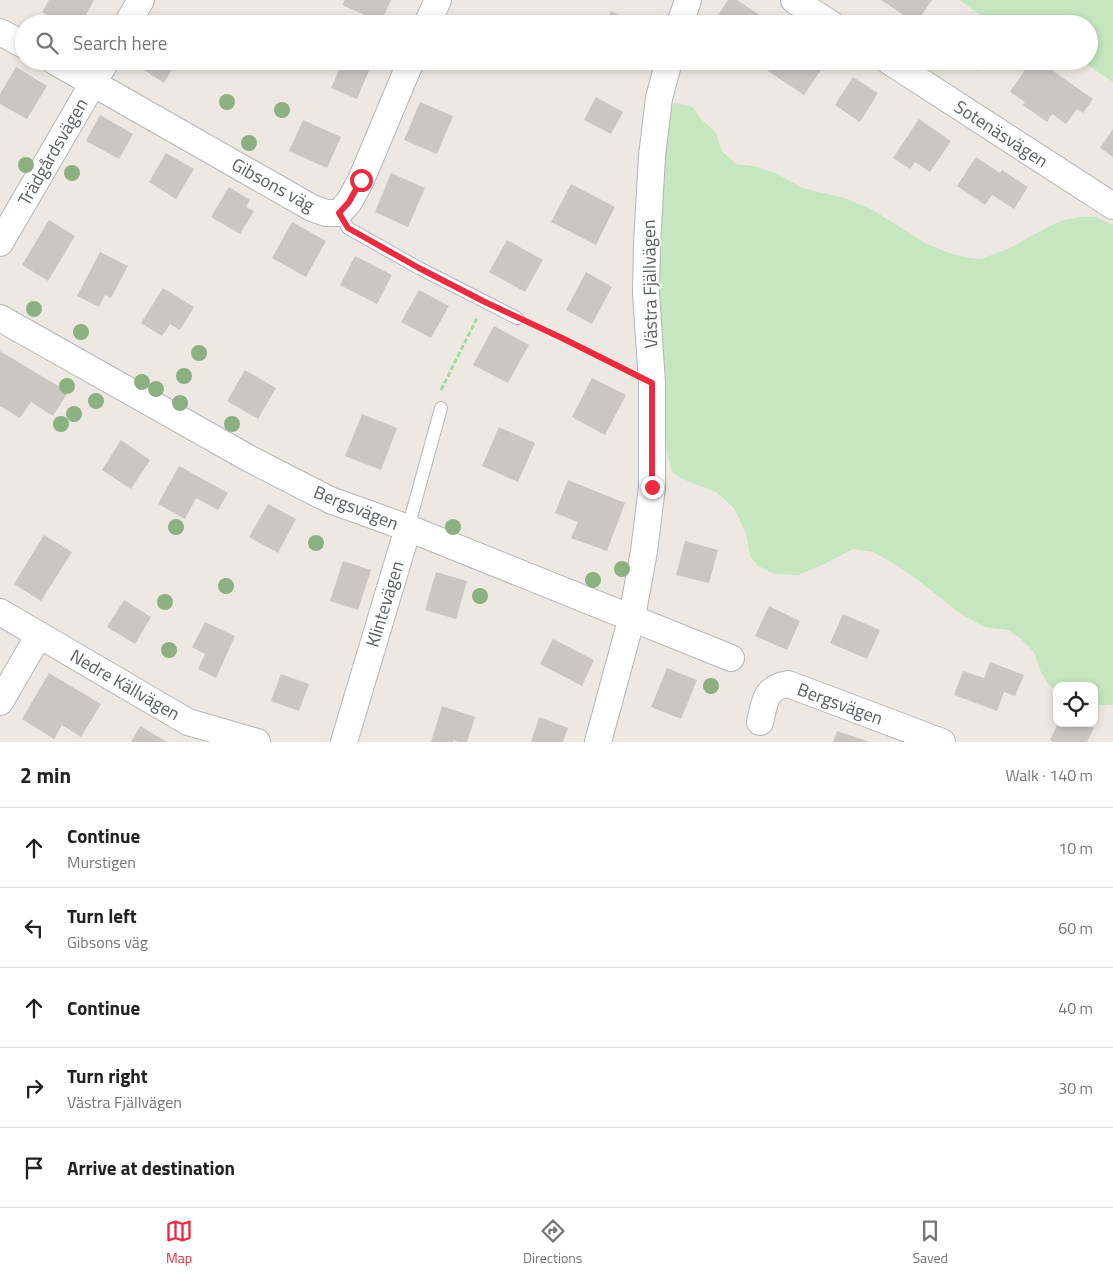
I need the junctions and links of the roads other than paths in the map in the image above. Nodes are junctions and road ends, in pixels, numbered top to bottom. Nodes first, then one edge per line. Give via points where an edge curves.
1 (141, 0) edge
2 (438, 0) edge
3 (688, 0) edge
4 (794, 0) edge
5 (132, 15) edge
6 (431, 15) edge
7 (683, 15) edge
8 (817, 15) edge
9 (0, 32) edge
10 (15, 40) edge
11 (408, 70) edge
12 (667, 70) edge
13 (903, 70) edge
14 (100, 72) edge
15 (1113, 206) edge
16 (339, 213) junction
17 (0, 243) edge
18 (0, 318) edge
19 (518, 318) road end
20 (441, 408) road end
21 (408, 528) junction
22 (0, 612) edge
23 (632, 617) junction
24 (39, 635) junction
25 (731, 658) dead end
26 (0, 702) edge
27 (760, 722) dead end
28 (915, 737) edge
29 (257, 742) edge
30 (344, 742) edge
31 (598, 742) edge
32 (942, 742) edge

1 - 5 street
2 - 6 street
3 - 7 street
4 - 8 street
9 - 10 street
11 - 16 street via 361,180
12 - 23 street, Västra Fjällvägen via 659,98 648,215 646,293 652,383 652,487
13 - 15 street, Sotenäsvägen
14 - 16 street, Gibsons väg via 312,208
14 - 17 street, Trädgårdsvägen
16 - 19 lane, Gibsons väg via 348,228
18 - 21 street, Bergsvägen via 259,464 330,500
20 - 21 lane, Klintevägen
21 - 23 street, Bergsvägen
21 - 30 street, Klintevägen
22 - 24 street, Nedre Källvägen
23 - 25 street, Bergsvägen
23 - 31 street, Västra Fjällvägen
24 - 26 street
24 - 29 street, Nedre Källvägen via 188,722
27 - 28 street, Bergsvägen via 772,689 788,684
28 - 32 street, Bergsvägen

